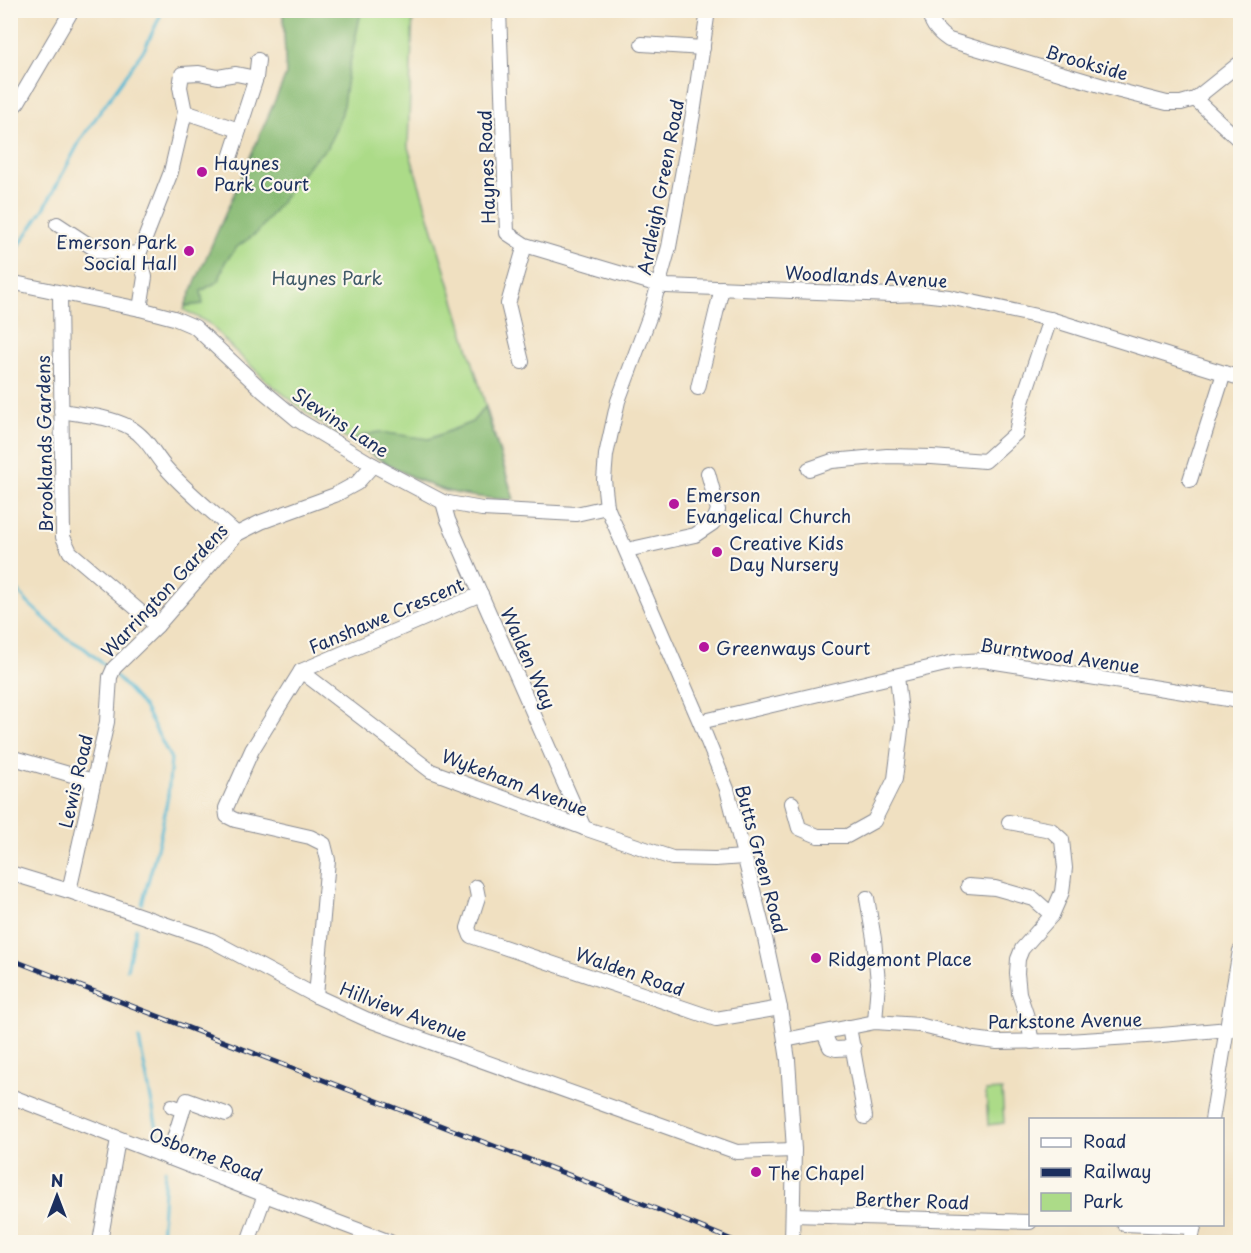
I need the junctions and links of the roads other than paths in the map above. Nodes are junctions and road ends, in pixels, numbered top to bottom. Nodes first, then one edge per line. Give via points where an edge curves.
1 (72, 10) edge
2 (499, 10) edge
3 (708, 10) edge
4 (929, 10) edge
5 (642, 44) dead end
6 (703, 48) junction
7 (258, 60) dead end
8 (1240, 63) edge
9 (256, 78) junction
10 (1195, 99) junction
11 (10, 110) edge
12 (185, 112) junction
13 (239, 130) junction
14 (1240, 141) edge
15 (230, 158) dead end
16 (57, 225) dead end
17 (525, 244) junction
18 (139, 254) junction
19 (10, 282) edge
20 (659, 285) junction
21 (722, 288) junction
22 (60, 293) junction
23 (140, 309) junction
24 (1050, 319) junction
25 (522, 362) dead end
26 (1224, 373) junction
27 (1240, 378) edge
28 (698, 388) dead end
29 (61, 411) junction
30 (373, 465) junction
31 (808, 469) dead end
32 (708, 473) dead end
33 (1191, 480) dead end
34 (443, 502) junction
35 (607, 507) junction
36 (237, 534) junction
37 (627, 550) junction
38 (481, 594) junction
39 (157, 626) junction
40 (301, 671) junction
41 (112, 673) joint
42 (897, 676) junction
43 (1240, 701) edge
44 (700, 722) junction
45 (10, 757) edge
46 (93, 781) junction
47 (792, 803) dead end
48 (1009, 822) dead end
49 (584, 828) junction
50 (744, 857) junction
51 (10, 873) edge
52 (968, 885) dead end
53 (476, 887) dead end
54 (69, 891) junction
55 (867, 898) dead end
56 (1052, 915) junction
57 (1240, 951) edge
58 (316, 996) junction
59 (780, 1008) junction
60 (875, 1022) junction
61 (849, 1027) junction
62 (1234, 1029) edge
63 (824, 1033) junction
64 (785, 1040) junction
65 (1032, 1042) junction
66 (854, 1048) junction
67 (10, 1096) edge
68 (226, 1114) dead end
69 (864, 1117) dead end
70 (1212, 1118) edge
71 (118, 1139) junction
72 (794, 1150) junction
73 (168, 1158) junction
74 (265, 1195) junction
75 (793, 1215) junction
76 (1029, 1222) edge
77 (1194, 1226) edge
78 (100, 1242) edge
79 (248, 1242) edge
80 (390, 1242) edge
81 (792, 1242) edge
82 (1191, 1242) edge

1 - 11 street
2 - 17 street, Haynes Road via 507,233
3 - 6 street, Ardleigh Green Road
4 - 10 street, Brookside via 934,26 949,40 1120,91 1167,102
5 - 6 street
6 - 20 street, Ardleigh Green Road via 679,197
7 - 9 street
8 - 10 street
9 - 12 street via 182,74 180,87
9 - 13 street
10 - 14 street
12 - 13 street
12 - 18 street via 171,172
13 - 15 street
16 - 18 street via 98,251
17 - 20 street
17 - 25 street via 508,304
18 - 23 street via 145,277
19 - 22 street, Slewins Lane
20 - 21 street, Woodlands Avenue
20 - 35 street, Ardleigh Green Road via 618,401 606,455
21 - 24 street, Woodlands Avenue via 922,294
21 - 28 street
22 - 23 street, Slewins Lane
22 - 29 street, Brooklands Gardens
23 - 30 street, Slewins Lane via 195,327 298,420
24 - 26 street, Woodlands Avenue
24 - 31 street via 1022,402 1016,433 985,461 887,456 832,461
26 - 27 street, Woodlands Avenue
26 - 33 street
29 - 36 street via 112,420 130,428 147,441 184,487
29 - 39 street, Brooklands Gardens via 66,545
30 - 34 street, Slewins Lane
30 - 36 street, Warrington Gardens via 357,483 335,495
32 - 37 street via 718,510 713,523 695,534
34 - 35 street, Slewins Lane via 482,509 576,514
34 - 38 street, Walden Way
35 - 37 street, Butts Green Road
36 - 39 street, Warrington Gardens
37 - 44 street, Butts Green Road
38 - 40 street, Fanshawe Crescent
38 - 49 street, Walden Way
39 - 41 street, Warrington Gardens
40 - 49 street, Wykeham Avenue via 431,771
40 - 58 street, Fanshawe Crescent via 252,750 226,808 227,816 235,820 310,837 324,844 328,860
41 - 46 street, Lewis Road via 107,722
42 - 43 street, Burntwood Avenue via 954,662 983,660
42 - 44 street, Burntwood Avenue
42 - 47 street via 902,722 895,779 874,821 847,836 818,836 799,828
44 - 50 street, Butts Green Road via 727,789
45 - 46 street
46 - 54 street, Lewis Road
48 - 56 street via 1051,830 1062,840 1062,892
49 - 50 street, Wykeham Avenue via 672,858
50 - 59 street, Butts Green Road
51 - 54 street, Hillview Avenue
52 - 56 street via 1034,899
53 - 59 street, Walden Road via 478,897 468,928 471,936 716,1018
54 - 58 street, Hillview Avenue via 211,940
55 - 60 street via 878,982
56 - 65 street via 1018,959 1019,993
57 - 62 street via 1234,985
58 - 72 street, Hillview Avenue via 366,1019 737,1152
59 - 64 street, Butts Green Road
60 - 61 street, Parkstone Avenue
60 - 65 street, Parkstone Avenue via 919,1025 997,1042
61 - 63 street, Parkstone Avenue
61 - 66 street
62 - 65 street, Parkstone Avenue
62 - 70 street
63 - 64 street, Parkstone Avenue
63 - 66 street via 830,1047
64 - 72 street, Butts Green Road
66 - 69 street
67 - 71 street, Osborne Road
68 - 73 street via 187,1100 178,1108
71 - 73 street, Osborne Road
71 - 78 street
72 - 75 street, Butts Green Road
73 - 74 street, Osborne Road
74 - 79 street
74 - 80 street, Osborne Road
75 - 76 street, Berther Road
75 - 81 street, Butts Green Road
77 - 82 street

